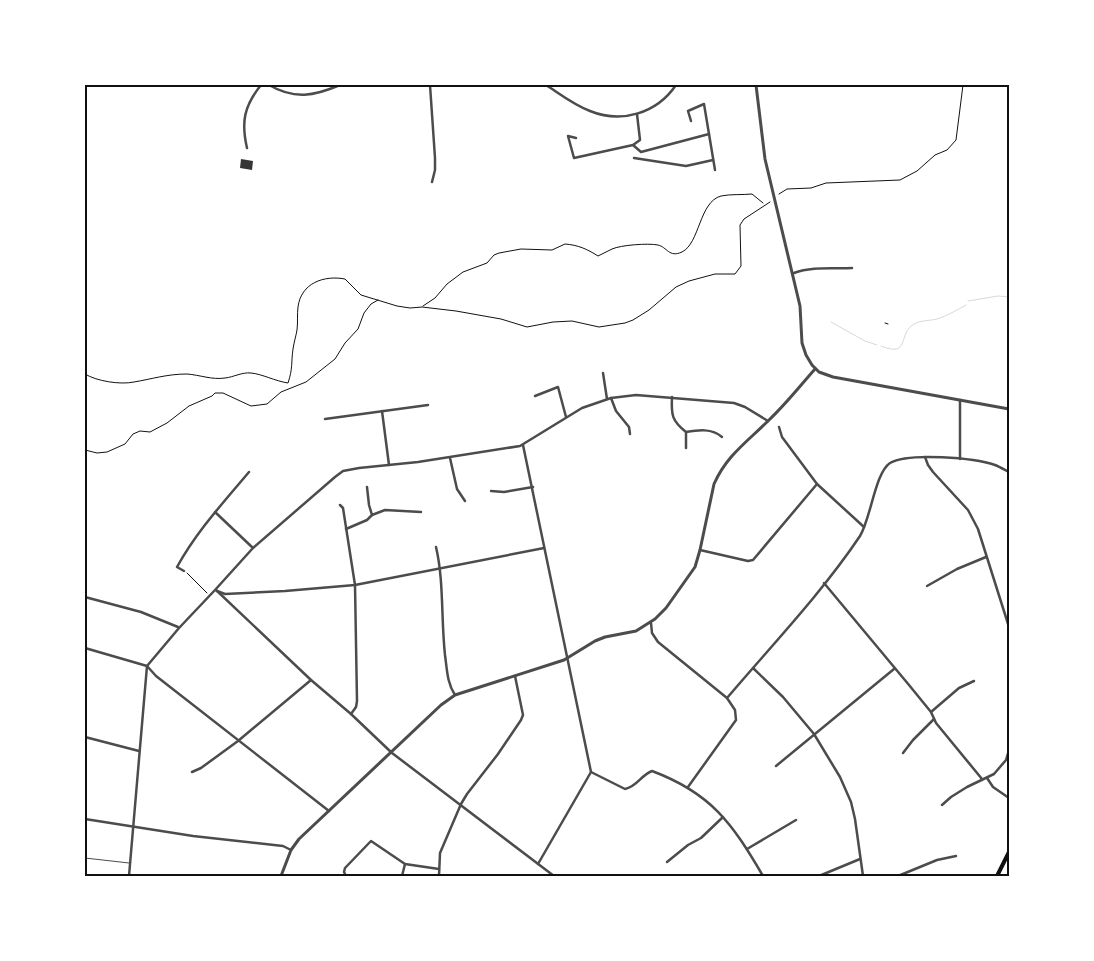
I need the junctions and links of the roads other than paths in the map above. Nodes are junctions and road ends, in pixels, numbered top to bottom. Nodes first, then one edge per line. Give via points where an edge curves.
1 (261, 85) edge
2 (269, 85) edge
3 (340, 85) edge
4 (430, 85) edge
5 (546, 85) edge
6 (676, 85) edge
7 (756, 85) edge
8 (636, 114) junction
9 (691, 121) dead end
10 (709, 134) junction
11 (576, 138) dead end
12 (633, 145) junction
13 (247, 148) dead end
14 (634, 158) dead end
15 (713, 160) junction
16 (715, 170) dead end
17 (432, 182) dead end
18 (852, 268) dead end
19 (794, 273) junction
20 (815, 369) junction
21 (603, 373) dead end
22 (535, 396) dead end
23 (611, 398) junction
24 (672, 398) junction
25 (607, 399) junction
26 (960, 400) junction
27 (428, 405) dead end
28 (1009, 409) edge
29 (382, 411) junction
30 (566, 417) junction
31 (325, 419) dead end
32 (768, 421) junction
33 (779, 427) dead end
34 (686, 432) junction
35 (630, 434) dead end
36 (722, 437) dead end
37 (523, 444) junction
38 (686, 448) dead end
39 (925, 456) junction
40 (450, 458) junction
41 (960, 459) junction
42 (389, 465) junction
43 (249, 472) dead end
44 (1009, 472) edge
45 (817, 484) junction
46 (367, 487) dead end
47 (533, 487) junction
48 (491, 491) dead end
49 (465, 501) dead end
50 (340, 505) dead end
51 (215, 512) junction
52 (421, 512) dead end
53 (372, 515) junction
54 (864, 527) junction
55 (346, 529) junction
56 (436, 547) dead end
57 (252, 548) junction
58 (544, 548) junction
59 (700, 550) junction
60 (986, 557) junction
61 (440, 569) junction
62 (184, 571) road end
63 (824, 583) junction
64 (355, 585) junction
65 (927, 586) dead end
66 (215, 590) junction
67 (85, 597) edge
68 (651, 623) junction
69 (1009, 626) edge
70 (179, 628) junction
71 (85, 648) edge
72 (567, 657) junction
73 (147, 666) junction
74 (752, 668) junction
75 (894, 669) junction
76 (515, 676) junction
77 (311, 680) junction
78 (974, 681) dead end
79 (455, 695) junction
80 (727, 698) junction
81 (931, 712) junction
82 (352, 714) junction
83 (934, 719) junction
84 (814, 734) junction
85 (85, 737) edge
86 (238, 741) junction
87 (1009, 750) edge
88 (139, 751) junction
89 (392, 753) junction
90 (903, 754) dead end
91 (776, 766) dead end
92 (192, 772) dead end
93 (591, 772) junction
94 (987, 778) junction
95 (982, 779) junction
96 (688, 787) junction
97 (1009, 798) edge
98 (461, 804) junction
99 (942, 805) dead end
100 (329, 811) junction
101 (723, 817) junction
102 (85, 819) edge
103 (796, 820) dead end
104 (134, 827) junction
105 (747, 849) junction
106 (290, 850) junction
107 (1009, 852) edge
108 (956, 856) dead end
109 (85, 858) edge
110 (860, 859) junction
111 (667, 862) dead end
112 (130, 863) junction
113 (405, 864) junction
114 (538, 864) junction
115 (439, 869) junction
116 (129, 876) edge
117 (281, 876) edge
118 (346, 876) edge
119 (402, 876) edge
120 (439, 876) edge
121 (554, 876) edge
122 (763, 876) edge
123 (819, 876) edge
124 (863, 876) edge
125 (898, 876) edge
126 (997, 876) edge

1 - 13 street via 250,98 244,132
2 - 3 street via 280,92 302,96 322,93
4 - 17 street via 435,158
5 - 8 street via 589,111 614,117
6 - 8 street via 657,106
7 - 19 street via 765,159
8 - 12 street via 640,140
9 - 10 street via 688,111 704,104
10 - 12 street via 641,152
10 - 15 street
11 - 12 street via 568,136 574,158
14 - 15 street via 686,166
15 - 16 street
18 - 19 street
19 - 20 street via 802,344
20 - 26 street via 833,377
20 - 32 street
21 - 25 street
22 - 30 street via 558,387
23 - 24 street via 636,395
23 - 25 street
23 - 35 street
24 - 32 street via 734,404
24 - 34 street via 673,420
25 - 30 street
26 - 28 street
26 - 41 street
27 - 29 street
29 - 31 street
29 - 42 street
30 - 37 street
32 - 59 street via 738,448 719,474
33 - 45 street via 782,437
34 - 36 street via 699,430
34 - 38 street
37 - 40 street
37 - 47 street
39 - 41 street
39 - 54 street via 888,464 879,479
39 - 60 street via 933,472 968,510 978,529
40 - 42 street
40 - 49 street via 457,489
41 - 44 street via 994,465
42 - 57 street via 339,474
43 - 51 street
45 - 54 street
45 - 59 street via 753,560
46 - 53 street
47 - 48 street
47 - 58 street
50 - 55 street
51 - 57 street
51 - 62 street via 201,528 178,567
52 - 53 street via 385,510
53 - 55 street
54 - 63 street
55 - 64 street
56 - 61 street
57 - 66 street
58 - 61 street
58 - 72 street
59 - 68 street via 691,572 666,608
60 - 65 street
60 - 69 street
61 - 64 street
61 - 79 street via 442,634 448,682
63 - 74 street
63 - 75 street
64 - 66 street via 225,594
64 - 82 street via 357,701
66 - 70 street
66 - 77 street
67 - 70 street via 141,612
68 - 72 street via 628,634 595,641
68 - 80 street via 652,633 658,642
70 - 73 street
71 - 73 street
72 - 76 street
72 - 93 street
73 - 86 street
73 - 88 street
74 - 80 street
74 - 84 street via 783,697
75 - 81 street
75 - 84 street
76 - 79 street
76 - 98 street via 523,716
77 - 82 street
77 - 86 street
78 - 81 street via 959,688
79 - 89 street
80 - 96 street via 735,710 736,720
81 - 83 street
82 - 89 street
83 - 90 street
83 - 95 street
84 - 91 street
84 - 110 street via 851,802
85 - 88 street
86 - 92 street
86 - 100 street
87 - 94 street via 1001,768
88 - 104 street
89 - 98 street
89 - 100 street
93 - 96 street via 625,789 634,786 652,770
93 - 114 street
94 - 95 street
94 - 97 street via 993,787
95 - 99 street
96 - 101 street
98 - 114 street
98 - 115 street via 440,853
100 - 106 street
101 - 105 street
101 - 111 street via 701,838
102 - 104 street
103 - 105 street
104 - 106 street via 283,846
104 - 112 street
105 - 122 street
106 - 117 street
107 - 126 main road
108 - 125 street
109 - 112 lane
110 - 123 street
110 - 124 street
112 - 116 street
113 - 115 street
113 - 118 street via 371,841 345,868
113 - 119 street
114 - 121 street
115 - 120 street

